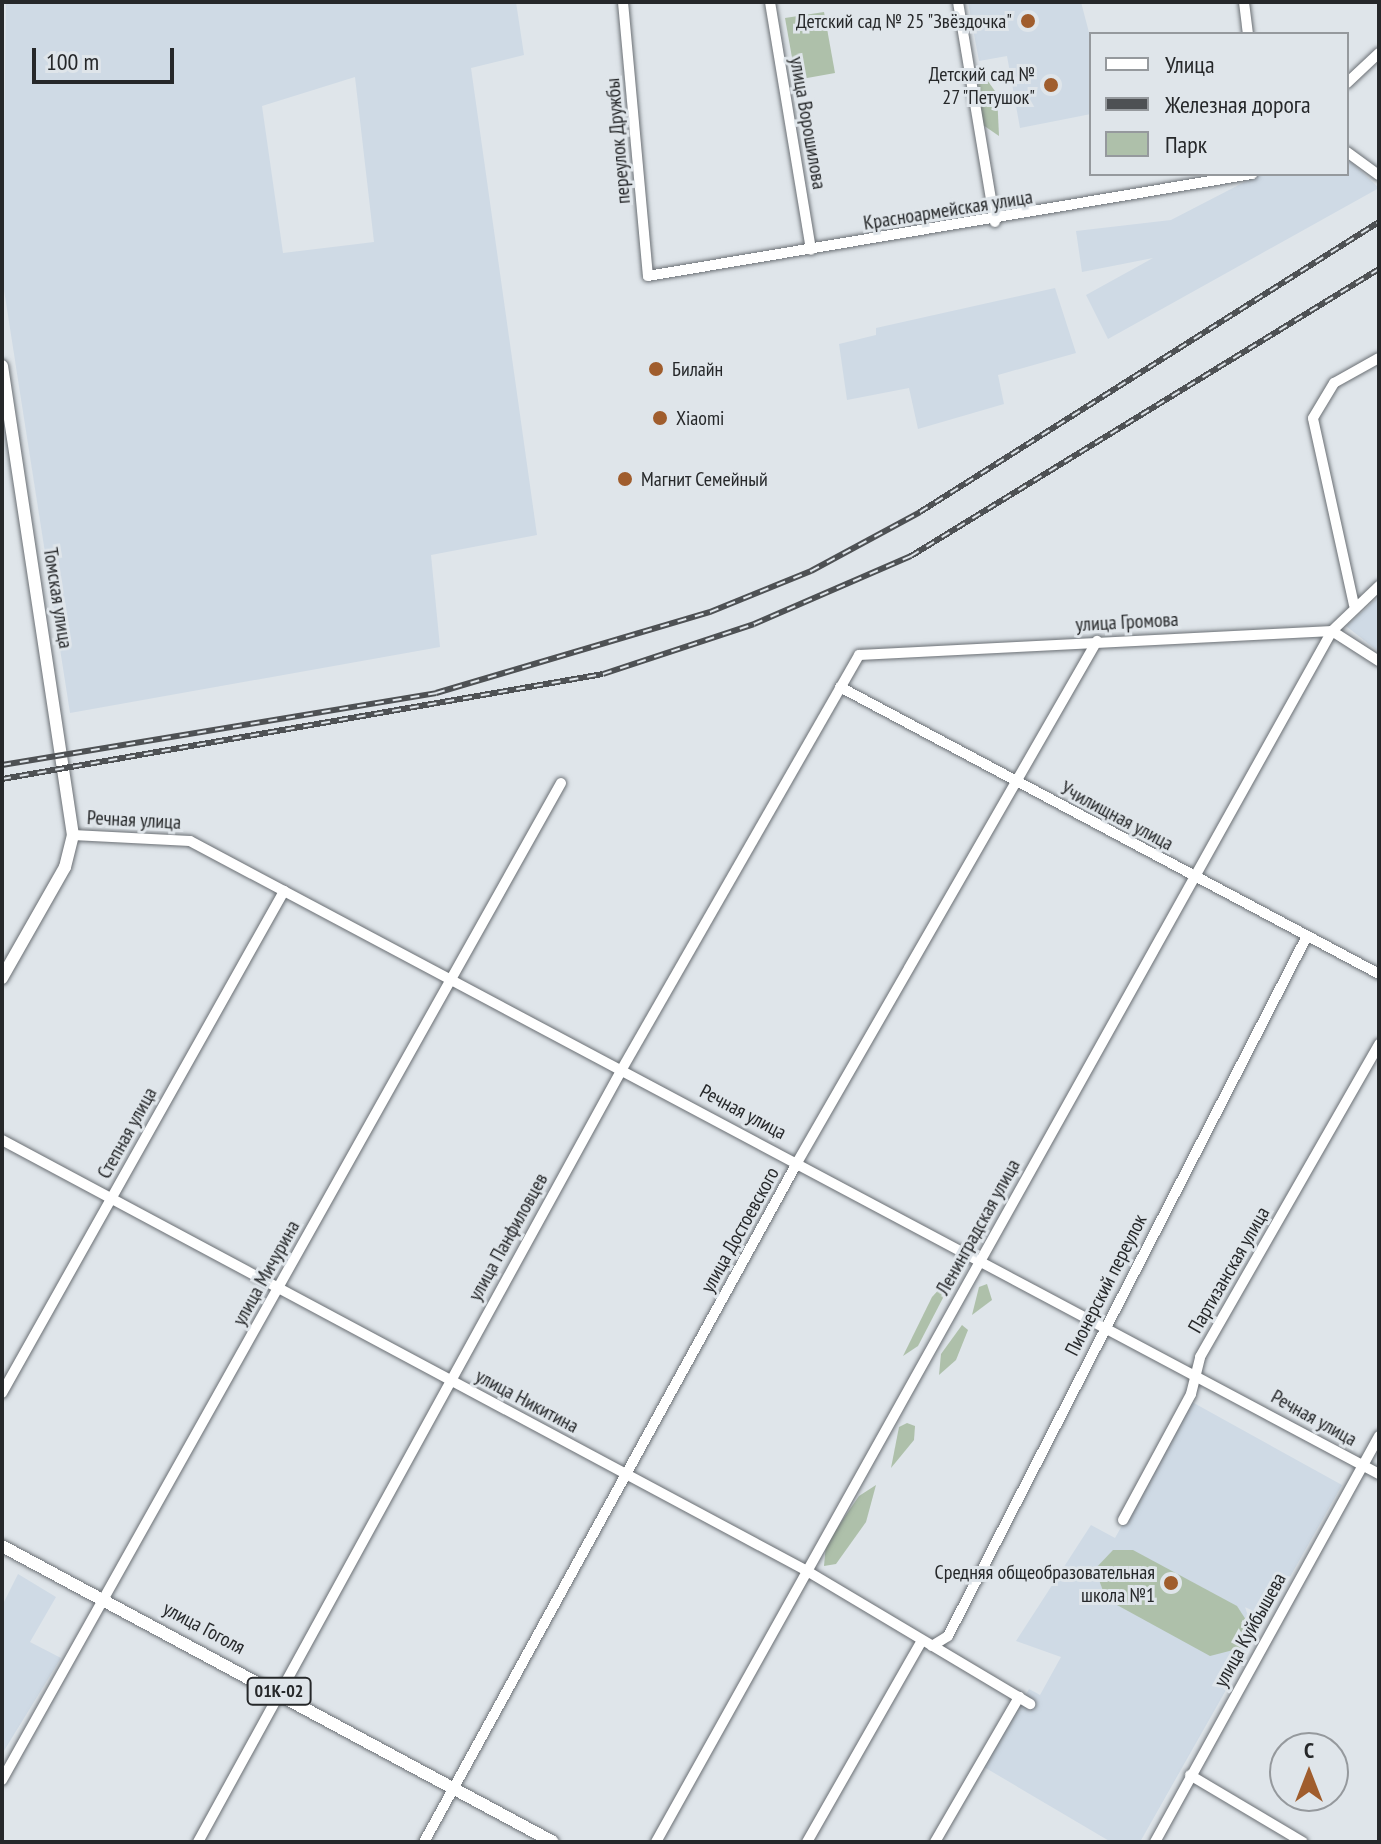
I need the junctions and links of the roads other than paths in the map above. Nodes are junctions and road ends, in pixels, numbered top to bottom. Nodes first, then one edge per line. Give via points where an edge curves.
1 (623, 2) edge
2 (783, 2) edge
3 (958, 2) edge
4 (1244, 2) edge
5 (770, 3) edge
6 (1248, 32) edge
7 (1379, 53) edge
8 (1349, 81) edge
9 (1349, 154) edge
10 (1241, 176) edge
11 (1379, 176) edge
12 (995, 222) junction
13 (811, 250) junction
14 (648, 276) joint
15 (1379, 358) edge
16 (2, 366) edge
17 (1379, 586) edge
18 (1354, 605) junction
19 (1332, 631) junction
20 (1097, 641) junction
21 (859, 655) joint
22 (1379, 661) edge
23 (840, 687) junction
24 (561, 783) dead end
25 (1018, 783) junction
26 (73, 835) junction
27 (1194, 879) junction
28 (284, 891) junction
29 (1307, 936) junction
30 (1379, 974) edge
31 (2, 978) edge
32 (451, 979) junction
33 (1379, 1044) edge
34 (622, 1069) junction
35 (2, 1140) edge
36 (798, 1161) junction
37 (112, 1198) junction
38 (982, 1257) junction
39 (278, 1288) junction
40 (1105, 1325) junction
41 (1198, 1375) junction
42 (450, 1380) junction
43 (2, 1393) edge
44 (1379, 1436) edge
45 (1363, 1465) junction
46 (1379, 1474) edge
47 (627, 1475) junction
48 (1123, 1520) dead end
49 (2, 1546) edge
50 (807, 1571) junction
51 (108, 1599) junction
52 (927, 1643) junction
53 (278, 1690) junction
54 (1019, 1697) junction
55 (1030, 1704) dead end
56 (1190, 1775) junction
57 (2, 1780) edge
58 (455, 1787) junction
59 (198, 1842) edge
60 (424, 1842) edge
61 (553, 1842) edge
62 (656, 1842) edge
63 (807, 1842) edge
64 (935, 1842) edge
65 (1155, 1842) edge
66 (1303, 1842) edge

1 - 14 street, переулок Дружбы
2 - 5 street
3 - 12 street
4 - 6 street
5 - 13 street, улица Ворошилова
7 - 8 street
9 - 11 street
10 - 12 street, Красноармейская улица
12 - 13 street, Красноармейская улица
13 - 14 street, Красноармейская улица
15 - 18 street via 1348,372 1319,400 1314,435
16 - 26 main road, Томская улица
17 - 18 street
18 - 19 street
19 - 20 street, улица Громова
19 - 22 street
19 - 27 street, Ленинградская улица
20 - 21 street, улица Громова
20 - 25 street, улица Достоевского
21 - 23 street, улица Панфиловцев
23 - 25 street, Училищная улица
23 - 34 street, улица Панфиловцев
24 - 32 street, улица Мичурина
25 - 27 street, Училищная улица
25 - 36 street, улица Достоевского
26 - 28 street, Речная улица via 190,841
26 - 31 main road via 65,867
27 - 29 street, Училищная улица
27 - 38 street, Ленинградская улица
28 - 32 street, Речная улица
28 - 37 street, Степная улица
29 - 30 street, Училищная улица
29 - 40 street, Пионерский переулок
32 - 34 street, Речная улица
32 - 39 street, улица Мичурина
33 - 41 street, Партизанская улица via 1200,1357
34 - 36 street, Речная улица
34 - 42 street, улица Панфиловцев
35 - 37 street, улица Никитина
36 - 38 street, Речная улица
36 - 47 street, улица Достоевского
37 - 39 street, улица Никитина
37 - 43 street, Степная улица
38 - 40 street, Речная улица
38 - 50 street, Ленинградская улица
39 - 42 street, улица Никитина
39 - 51 street, улица Мичурина
40 - 41 street, Речная улица
40 - 52 street, Пионерский переулок via 948,1636
41 - 45 street, Речная улица
41 - 48 street, Партизанская улица
42 - 47 street, улица Никитина
42 - 53 street, улица Панфиловцев
44 - 45 street, улица Куйбышева
45 - 46 street, Речная улица
45 - 56 street, улица Куйбышева
47 - 50 street, улица Никитина
47 - 58 street, улица Достоевского
49 - 51 main road, улица Гоголя / 01К-02
50 - 52 street, улица Никитина
50 - 62 street, Ленинградская улица
51 - 53 main road, улица Гоголя / 01К-02
51 - 57 street, улица Мичурина
52 - 54 street, улица Никитина
52 - 63 street, Пионерский переулок
53 - 58 main road, улица Гоголя / 01К-02
53 - 59 street, улица Панфиловцев
54 - 55 street, улица Никитина
54 - 64 street
56 - 65 street, улица Куйбышева
56 - 66 street
58 - 60 street, улица Достоевского
58 - 61 main road, улица Гоголя / 01К-02

